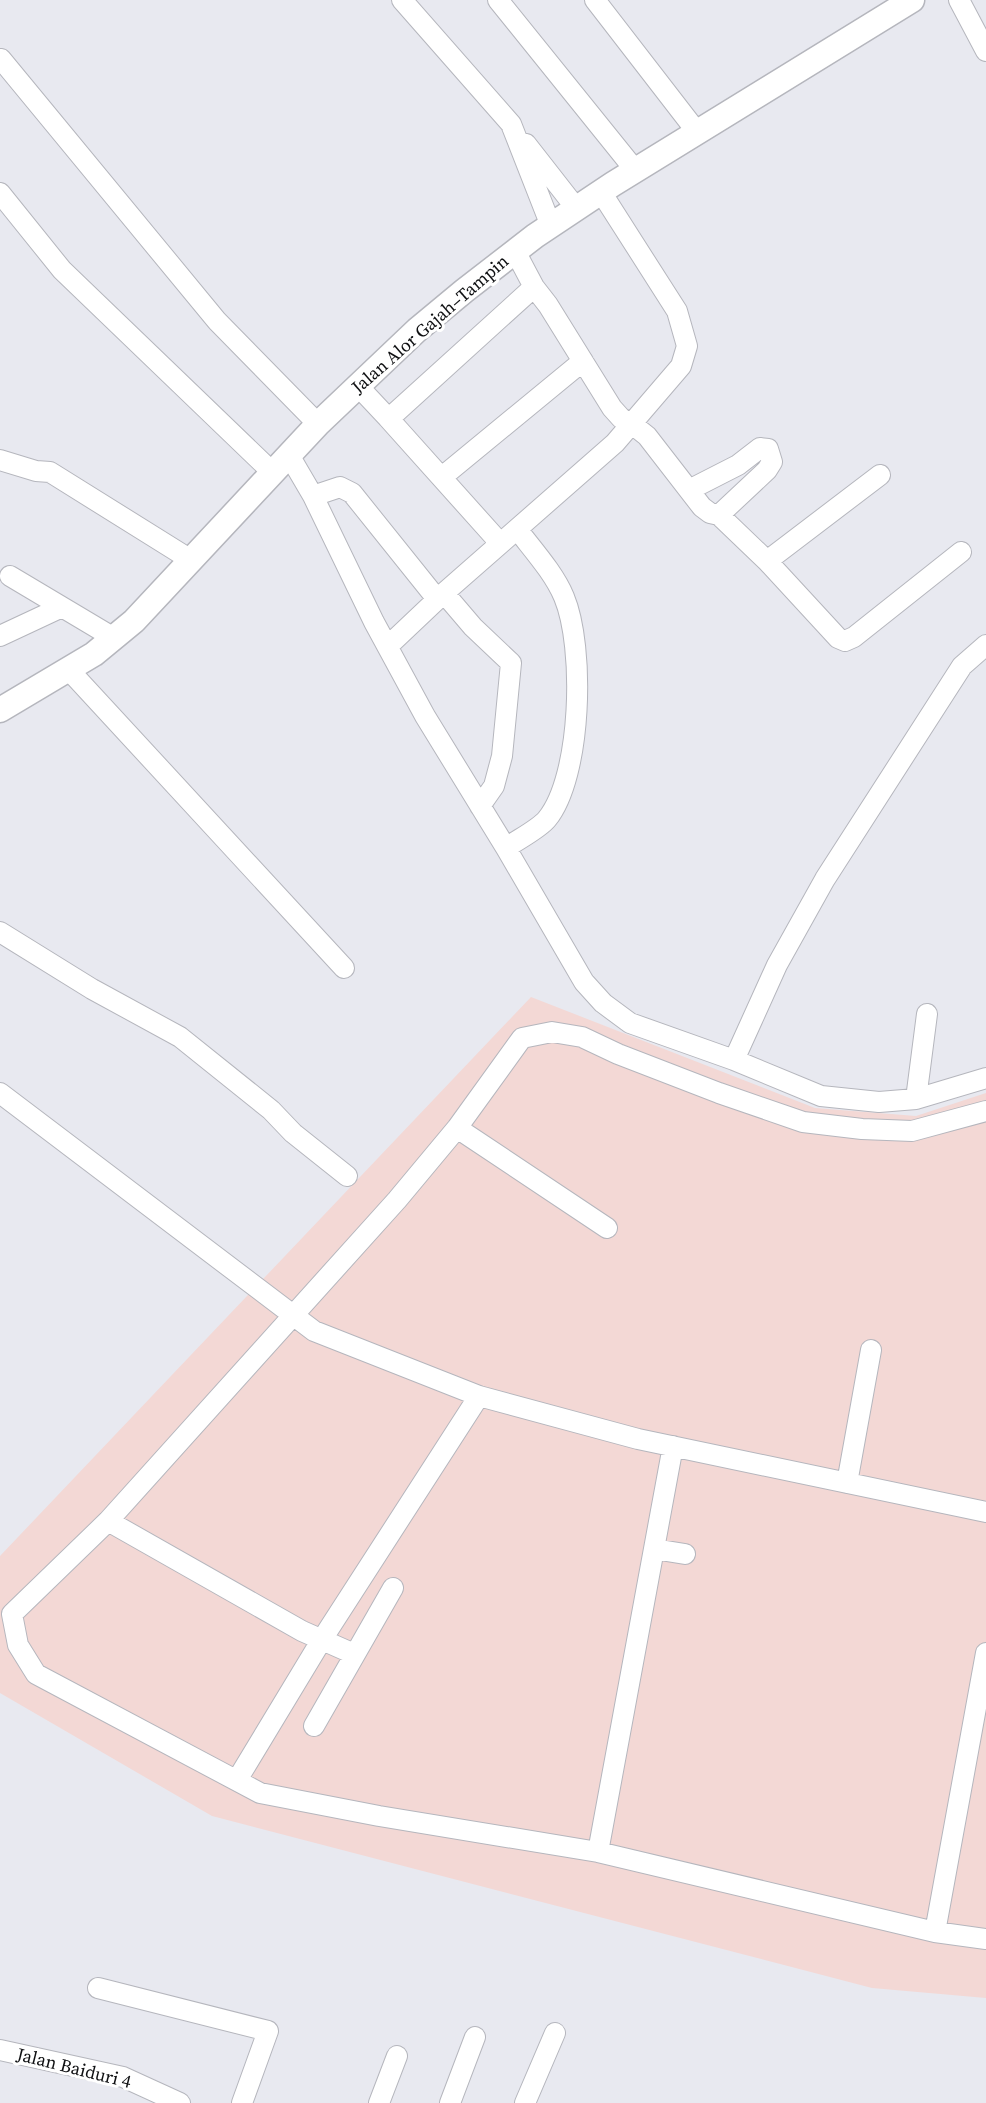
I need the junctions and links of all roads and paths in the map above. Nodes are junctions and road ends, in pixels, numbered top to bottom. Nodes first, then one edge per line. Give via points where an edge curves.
1 (402, 0) edge
2 (498, 0) edge
3 (595, 0) edge
4 (912, 0) edge
5 (959, 0) edge
6 (986, 51) edge
7 (1, 59) edge
8 (511, 124) junction
9 (697, 132) junction
10 (635, 170) junction
11 (602, 192) junction
12 (0, 193) edge
13 (576, 208) junction
14 (551, 226) junction
15 (515, 251) junction
16 (534, 287) junction
17 (582, 361) junction
18 (357, 385) junction
19 (388, 418) junction
20 (318, 424) junction
21 (632, 424) junction
22 (0, 460) edge
23 (280, 463) junction
24 (880, 475) dead end
25 (442, 477) junction
26 (689, 490) junction
27 (313, 496) junction
28 (719, 515) junction
29 (517, 530) junction
30 (500, 543) junction
31 (961, 552) dead end
32 (191, 560) junction
33 (767, 561) junction
34 (10, 576) dead end
35 (440, 596) junction
36 (62, 607) junction
37 (0, 636) edge
38 (114, 638) junction
39 (986, 645) edge
40 (388, 646) junction
41 (69, 670) junction
42 (0, 710) edge
43 (480, 806) junction
44 (506, 848) junction
45 (0, 932) edge
46 (344, 968) dead end
47 (927, 1014) dead end
48 (734, 1060) junction
49 (986, 1077) edge
50 (951, 1089) junction
51 (0, 1093) edge
52 (916, 1099) junction
53 (986, 1111) edge
54 (956, 1119) junction
55 (457, 1128) junction
56 (347, 1176) dead end
57 (607, 1228) dead end
58 (292, 1314) junction
59 (872, 1350) dead end
60 (479, 1396) junction
61 (673, 1446) junction
62 (847, 1483) junction
63 (986, 1512) edge
64 (108, 1521) junction
65 (654, 1549) junction
66 (685, 1554) dead end
67 (393, 1587) dead end
68 (6, 1619) edge
69 (321, 1641) junction
70 (986, 1653) edge
71 (354, 1654) junction
72 (314, 1726) dead end
73 (237, 1780) junction
74 (598, 1852) junction
75 (935, 1932) junction
76 (986, 1940) edge
77 (98, 1988) dead end
78 (555, 2033) dead end
79 (475, 2037) dead end
80 (0, 2050) edge
81 (397, 2056) dead end
82 (180, 2103) edge
83 (242, 2103) edge
84 (380, 2103) edge
85 (450, 2103) edge
86 (525, 2103) edge

1 - 8 street
2 - 10 street
3 - 9 street
4 - 9 main road, Jalan Alor Gajah–Tampin
5 - 6 street
7 - 20 street via 217,321
8 - 13 street
8 - 14 street
9 - 10 main road, Jalan Alor Gajah–Tampin
10 - 11 main road, Jalan Alor Gajah–Tampin
11 - 13 main road, Jalan Alor Gajah–Tampin
11 - 21 street via 677,311 687,346 681,366
12 - 23 street via 62,270
13 - 14 main road, Jalan Alor Gajah–Tampin
14 - 15 main road, Jalan Alor Gajah–Tampin
15 - 16 street
15 - 18 main road, Jalan Alor Gajah–Tampin via 417,330
16 - 17 street
16 - 19 street
17 - 21 street via 612,408
17 - 25 street
18 - 19 street
18 - 20 main road, Jalan Alor Gajah–Tampin
19 - 25 street
20 - 23 main road, Jalan Alor Gajah–Tampin
21 - 26 street via 647,436
21 - 29 street via 615,444
22 - 32 street via 50,472
23 - 27 street
23 - 32 main road, Jalan Alor Gajah–Tampin
24 - 33 street
25 - 30 street
26 - 28 street via 702,507
26 - 28 street via 738,465 760,448 768,449 772,462 767,470
27 - 35 street via 340,488 352,493
27 - 40 street
28 - 33 street
29 - 30 street
29 - 44 street via 563,594 573,620 578,658 574,741 562,790 547,819
30 - 35 street
31 - 33 street via 845,641
32 - 38 main road, Jalan Alor Gajah–Tampin
34 - 36 street
35 - 40 street
35 - 43 street via 511,663 502,756 494,786
36 - 37 street
36 - 38 street
38 - 41 main road, Jalan Alor Gajah–Tampin
39 - 48 street via 962,666 825,879 777,965
40 - 43 street
41 - 42 main road, Jalan Alor Gajah–Tampin
41 - 46 street
43 - 44 street
44 - 48 street via 584,982 603,1003 630,1023
45 - 56 street via 180,1037
47 - 52 street
48 - 52 street via 821,1096 879,1102
49 - 50 street
50 - 52 street
50 - 54 street
51 - 58 street
53 - 54 street
54 - 55 street via 912,1131 862,1130 803,1122 582,1037 552,1032 522,1038
55 - 57 street
55 - 58 street
58 - 60 street via 314,1330
58 - 64 street
59 - 62 street
60 - 61 street
60 - 69 street
61 - 62 street
61 - 65 street
62 - 63 street
64 - 68 street
64 - 69 street
65 - 66 street
65 - 74 street
67 - 71 street
68 - 73 street via 36,1674
69 - 71 street
69 - 73 street
70 - 75 street
71 - 72 street
73 - 74 street via 260,1793
74 - 75 street
75 - 76 street
77 - 83 street via 268,2031
78 - 86 street
79 - 85 street
80 - 82 street, Jalan Baiduri 4 via 123,2077
81 - 84 street

